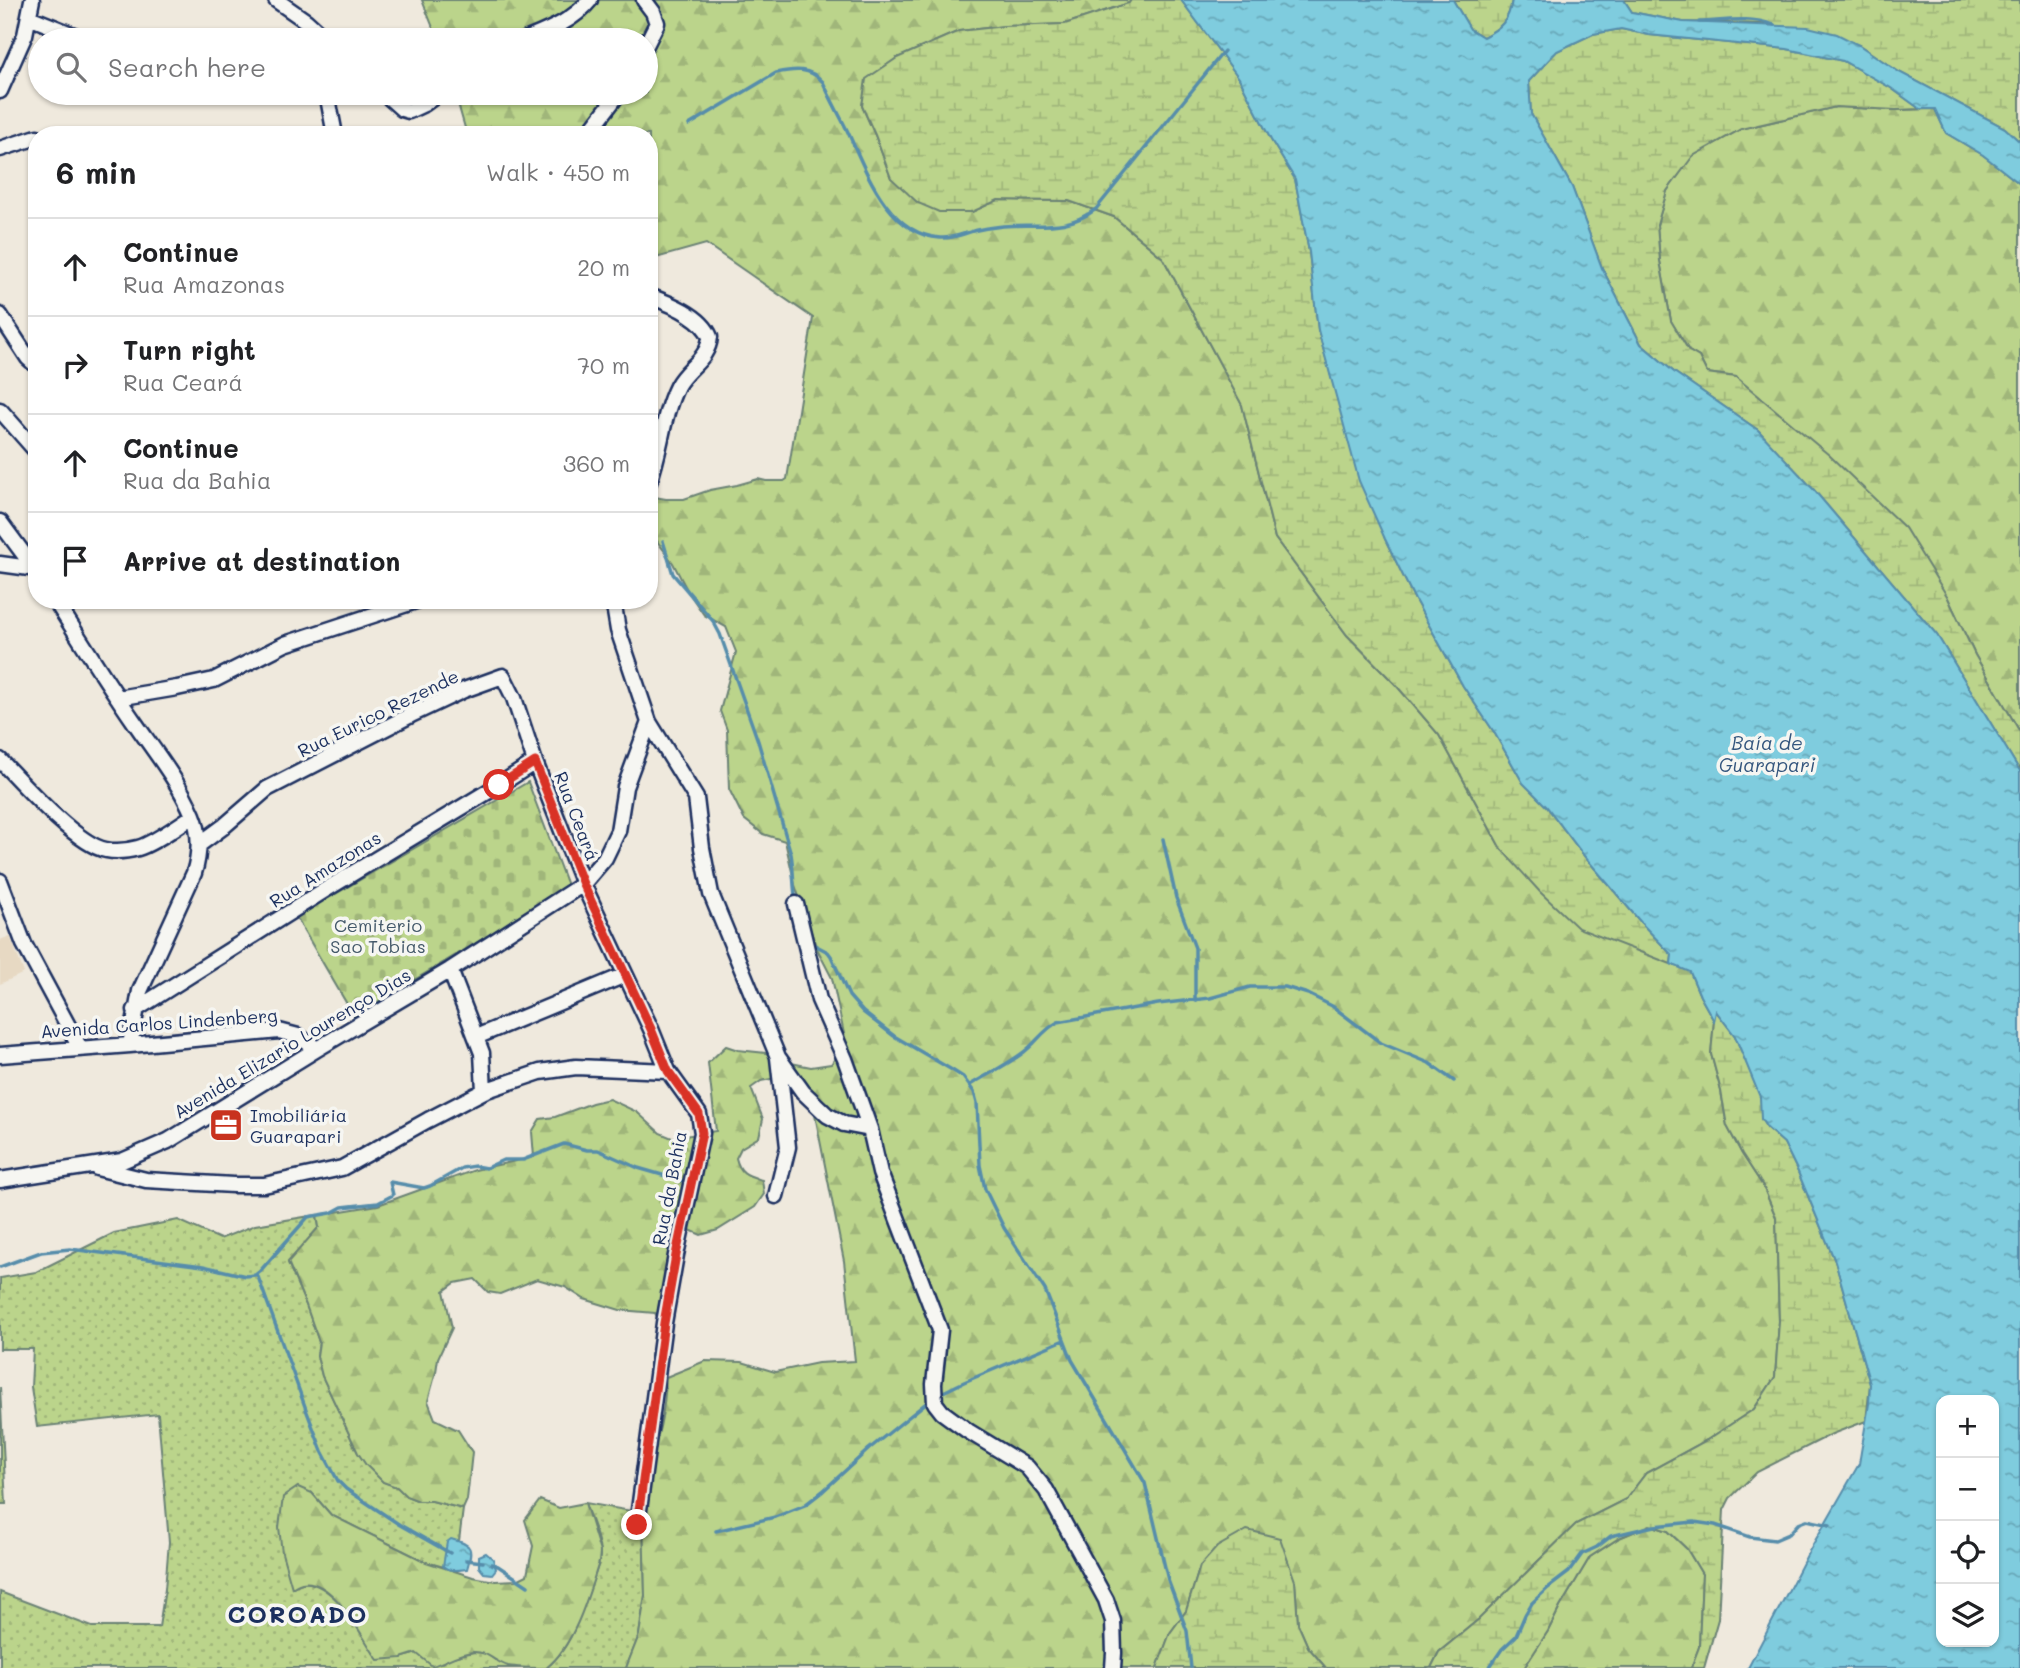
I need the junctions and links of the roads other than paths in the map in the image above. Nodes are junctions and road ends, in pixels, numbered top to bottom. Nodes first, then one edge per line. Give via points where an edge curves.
1 (32, 0) edge
2 (276, 0) edge
3 (590, 0) edge
4 (644, 0) edge
5 (29, 17) junction
6 (306, 21) junction
7 (56, 28) edge
8 (309, 28) edge
9 (314, 28) edge
10 (550, 28) edge
11 (654, 28) edge
12 (0, 91) edge
13 (329, 105) edge
14 (398, 105) edge
15 (422, 105) edge
16 (610, 105) edge
17 (333, 126) edge
18 (594, 126) edge
19 (28, 140) edge
20 (0, 149) edge
21 (658, 300) edge
22 (0, 315) edge
23 (28, 358) edge
24 (0, 410) edge
25 (28, 442) edge
26 (658, 447) edge
27 (0, 522) edge
28 (28, 559) edge
29 (0, 564) edge
30 (28, 569) edge
31 (61, 609) edge
32 (392, 609) edge
33 (615, 609) edge
34 (118, 698) junction
35 (649, 722) junction
36 (0, 760) edge
37 (535, 762) junction
38 (193, 816) junction
39 (200, 844) junction
40 (0, 881) edge
41 (583, 884) junction
42 (796, 904) dead end
43 (450, 970) junction
44 (625, 975) junction
45 (135, 1010) junction
46 (476, 1037) junction
47 (130, 1045) junction
48 (80, 1048) junction
49 (317, 1049) junction
50 (0, 1055) edge
51 (778, 1057) junction
52 (668, 1071) junction
53 (484, 1091) junction
54 (870, 1129) junction
55 (89, 1167) junction
56 (0, 1180) edge
57 (776, 1196) dead end
58 (637, 1525) dead end
59 (1113, 1668) edge

1 - 5 street
2 - 6 street
3 - 10 street
4 - 11 street via 653,12
5 - 7 street
5 - 12 street
6 - 8 street
6 - 9 street
13 - 17 street
14 - 15 street via 410,111
16 - 18 street
19 - 20 street
21 - 26 street via 688,314 710,337 707,352 682,377 674,393
22 - 23 street
24 - 25 street
27 - 28 street
29 - 30 street
31 - 34 street
32 - 34 street via 285,644 214,680
33 - 35 street
34 - 38 street
35 - 41 street, Avenida Elizario Lourenço Dias via 625,787 618,831 605,858
35 - 51 street via 696,798 711,894
36 - 38 street via 86,842 104,850 141,848
37 - 39 street, Rua Eurico Rezende via 503,676 411,715 267,789
37 - 41 street, Rua Ceará
37 - 45 street, Rua Amazonas
38 - 39 street
39 - 45 street via 194,873
40 - 48 street via 24,944
41 - 43 street, Avenida Elizario Lourenço Dias
41 - 44 street, Rua da Bahia
42 - 54 street via 819,1000
43 - 46 street
43 - 49 street, Avenida Elizario Lourenço Dias
44 - 46 street
44 - 52 street, Rua da Bahia
45 - 47 street
46 - 53 street via 482,1053
47 - 48 street, Avenida Carlos Lindenberg
47 - 49 street, Avenida Carlos Lindenberg via 279,1031 298,1036
48 - 50 street, Avenida Carlos Lindenberg
49 - 55 street, Avenida Elizario Lourenço Dias via 168,1141 122,1161
51 - 54 street via 827,1115
51 - 57 street via 788,1147
52 - 53 street via 576,1067 540,1072
52 - 58 street, Rua da Bahia via 699,1114 702,1133 664,1323
53 - 55 street via 342,1168 264,1185 146,1180
54 - 59 street via 880,1173 940,1330 935,1403 968,1431 1027,1468 1046,1490 1106,1600 1113,1621
55 - 56 street, Avenida Elizario Lourenço Dias

